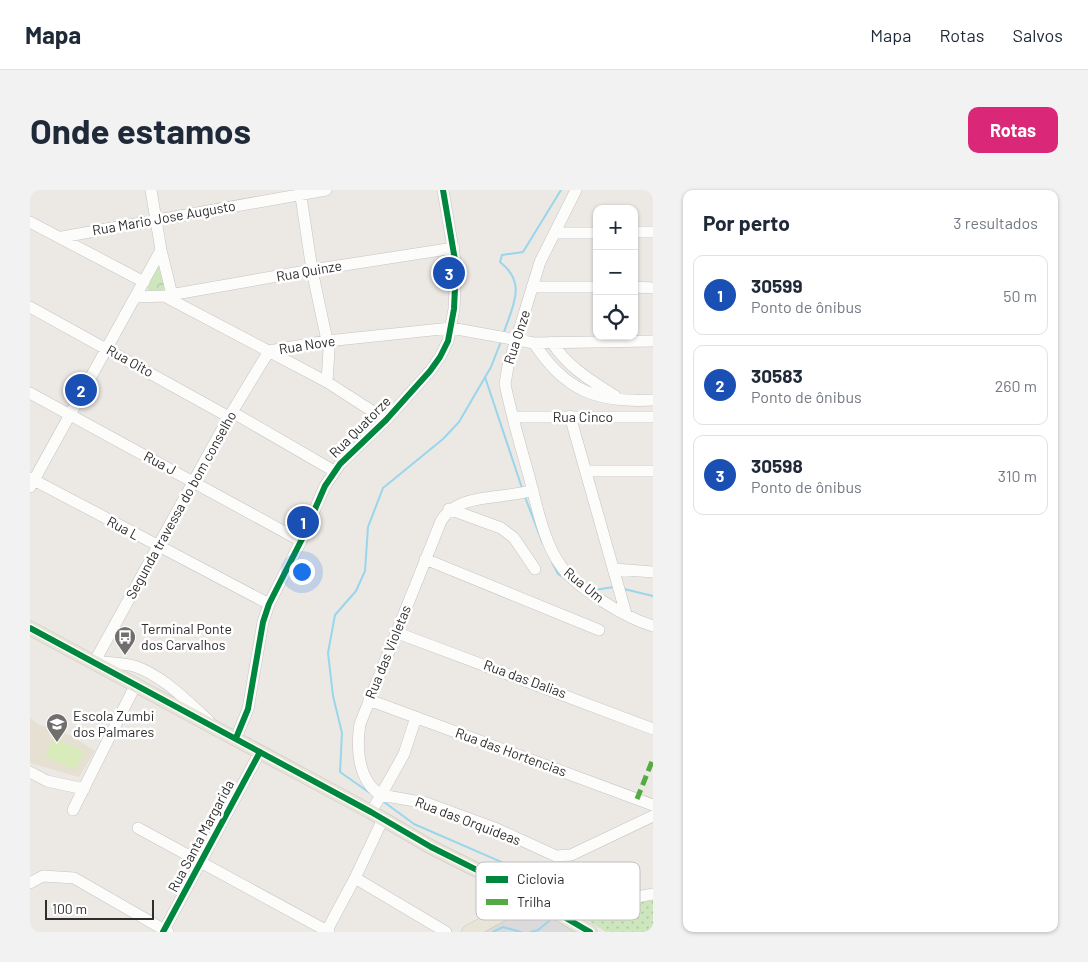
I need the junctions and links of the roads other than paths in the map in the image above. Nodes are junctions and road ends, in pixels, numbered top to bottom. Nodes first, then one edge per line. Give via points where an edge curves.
1 (151, 190) edge
2 (326, 190) edge
3 (443, 190) edge
4 (576, 190) edge
5 (300, 192) edge
6 (156, 219) junction
7 (30, 222) edge
8 (593, 232) edge
9 (638, 232) edge
10 (653, 232) edge
11 (555, 233) junction
12 (62, 237) junction
13 (454, 248) junction
14 (161, 250) junction
15 (312, 270) junction
16 (144, 282) junction
17 (532, 287) junction
18 (593, 287) edge
19 (638, 287) edge
20 (653, 288) edge
21 (168, 296) junction
22 (137, 297) junction
23 (30, 307) edge
24 (451, 328) junction
25 (517, 339) junction
26 (327, 341) junction
27 (653, 341) edge
28 (552, 342) junction
29 (534, 343) junction
30 (108, 349) junction
31 (269, 351) junction
32 (328, 382) junction
33 (30, 393) edge
34 (621, 400) junction
35 (653, 400) edge
36 (70, 415) junction
37 (231, 415) junction
38 (570, 416) junction
39 (513, 417) junction
40 (653, 417) edge
41 (386, 420) junction
42 (334, 471) junction
43 (587, 471) junction
44 (653, 471) edge
45 (31, 482) edge
46 (194, 482) junction
47 (528, 492) junction
48 (449, 509) junction
49 (300, 542) junction
50 (158, 547) junction
51 (425, 559) junction
52 (535, 569) dead end
53 (614, 569) junction
54 (653, 572) edge
55 (269, 604) junction
56 (626, 614) junction
57 (653, 626) edge
58 (30, 628) edge
59 (599, 630) dead end
60 (395, 632) junction
61 (95, 661) junction
62 (136, 684) junction
63 (369, 700) junction
64 (416, 717) junction
65 (217, 728) junction
66 (653, 729) edge
67 (236, 738) junction
68 (260, 752) junction
69 (30, 772) edge
70 (84, 789) junction
71 (381, 794) junction
72 (653, 805) edge
73 (73, 810) dead end
74 (377, 815) junction
75 (653, 816) edge
76 (138, 828) dead end
77 (201, 863) junction
78 (476, 870) edge
79 (355, 878) junction
80 (30, 883) edge
81 (653, 894) edge
82 (640, 896) edge
83 (488, 920) edge
84 (571, 921) edge
85 (165, 931) edge
86 (327, 932) edge
87 (446, 932) edge
88 (469, 932) edge
89 (590, 932) edge

1 - 6 street
2 - 5 street, Rua Mario Jose Augusto
3 - 13 street, Rua Quatorze
4 - 11 street, Rua Onze
5 - 6 street, Rua Mario Jose Augusto
5 - 15 street
6 - 12 street, Rua Mario Jose Augusto
6 - 14 street
7 - 12 street
8 - 11 street
9 - 10 street
11 - 17 street, Rua Onze
12 - 16 street
13 - 15 street, Rua Quinze
13 - 24 street, Rua Quatorze via 457,288
14 - 16 street
14 - 21 street
15 - 21 street, Rua Quinze
15 - 26 street
16 - 22 street
17 - 18 street
17 - 25 street, Rua Onze
19 - 20 street
21 - 22 street, Rua Quinze
21 - 31 street
22 - 30 street
23 - 30 street, Rua Oito
24 - 25 street, Rua Nove
24 - 26 street, Rua Nove
24 - 41 street, Rua Quatorze via 440,357
25 - 29 street, Rua Nove
25 - 39 street, Rua Onze via 505,384
26 - 31 street, Rua Nove
26 - 32 street via 330,360
27 - 28 street, Rua Nove
28 - 29 street, Rua Nove
28 - 34 street via 586,377
29 - 34 street via 543,358 570,384 583,392
30 - 36 street
30 - 37 street, Rua Oito
31 - 32 street, Rua Nove
31 - 37 street, Segunda travessa do bom conselho
32 - 41 street, Rua Nove
33 - 36 street, Rua J
34 - 35 street
36 - 45 street
36 - 46 street, Rua J
37 - 42 street, Rua Oito
37 - 46 street, Segunda travessa do bom conselho
38 - 39 street, Rua Cinco
38 - 40 street, Rua Cinco
38 - 43 street
39 - 47 street, Rua Onze
41 - 42 street, Rua Quatorze
42 - 49 street, Rua Quatorze
43 - 44 street
43 - 53 street
45 - 50 street, Rua L
46 - 49 street, Rua J
46 - 50 street, Segunda travessa do bom conselho
47 - 48 street via 477,499
47 - 56 street, Rua Um via 561,567
48 - 51 street, Rua das Violetas
48 - 52 street via 501,528 514,538
49 - 55 street, Rua Quatorze
50 - 55 street, Rua L
50 - 61 street, Segunda travessa do bom conselho
51 - 59 street
51 - 60 street, Rua das Violetas
53 - 54 street
53 - 56 street
55 - 67 street, Rua Quatorze via 248,709
56 - 57 street, Rua Um
58 - 61 main road
60 - 63 street, Rua das Violetas
60 - 66 street, Rua das Dalias
61 - 62 main road
61 - 65 street via 134,666 171,687
62 - 65 main road
62 - 70 street
63 - 64 street, Rua das Hortencias
63 - 71 street, Rua das Violetas via 360,724 358,747 369,784
64 - 71 street via 404,754
64 - 72 street, Rua das Hortencias
65 - 67 main road
67 - 68 main road
68 - 74 main road
68 - 77 street, Rua Santa Margarida
69 - 70 street via 47,781
70 - 73 street
71 - 74 street
71 - 75 street, Rua das Orquideas via 426,803 497,829 556,856 571,854
74 - 78 main road
74 - 79 street
76 - 77 street
77 - 85 street, Rua Santa Margarida
77 - 86 street
79 - 86 street
79 - 87 street
80 - 85 street via 43,876 74,878
81 - 82 street
83 - 88 main road
84 - 89 main road

